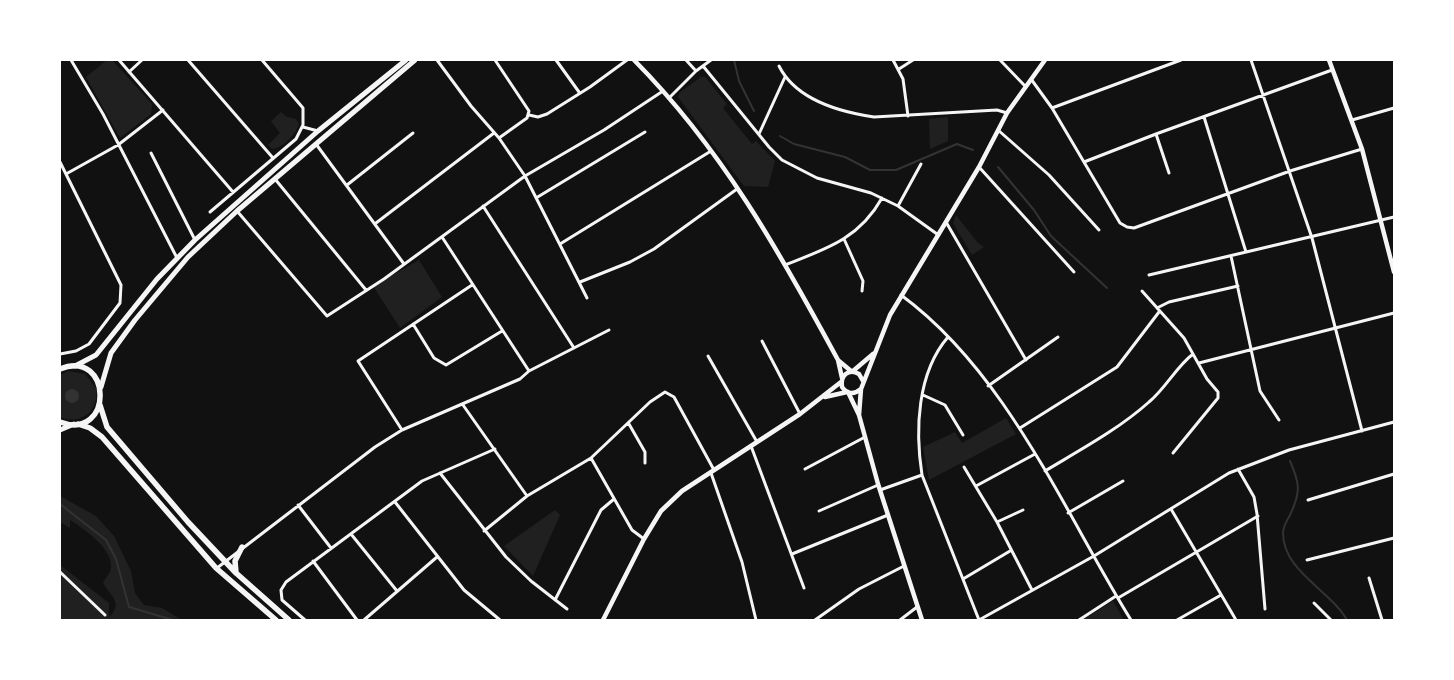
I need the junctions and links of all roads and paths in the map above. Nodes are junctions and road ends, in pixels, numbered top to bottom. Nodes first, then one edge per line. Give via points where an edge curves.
1 (72, 60) edge
2 (119, 60) edge
3 (142, 60) edge
4 (188, 60) edge
5 (262, 60) edge
6 (406, 60) edge
7 (415, 60) edge
8 (437, 60) edge
9 (494, 60) edge
10 (556, 60) edge
11 (627, 60) edge
12 (634, 60) edge
13 (686, 60) edge
14 (711, 60) edge
15 (893, 60) edge
16 (912, 60) edge
17 (1000, 60) edge
18 (1045, 60) edge
19 (1181, 60) edge
20 (1251, 60) edge
21 (1329, 60) edge
22 (703, 66) junction
23 (780, 66) dead end
24 (899, 69) junction
25 (1332, 70) junction
26 (696, 71) junction
27 (129, 72) junction
28 (785, 77) junction
29 (1031, 79) junction
30 (1025, 86) junction
31 (663, 90) junction
32 (579, 92) junction
33 (1263, 94) junction
34 (670, 97) junction
35 (1052, 108) junction
36 (1394, 108) edge
37 (163, 110) junction
38 (1007, 113) junction
39 (529, 115) junction
40 (908, 116) junction
41 (1204, 117) junction
42 (1352, 120) junction
43 (303, 126) junction
44 (998, 130) junction
45 (318, 131) junction
46 (413, 132) dead end
47 (645, 132) dead end
48 (494, 133) junction
49 (759, 134) junction
50 (1156, 134) junction
51 (499, 138) junction
52 (316, 144) junction
53 (118, 145) junction
54 (1362, 149) junction
55 (711, 151) junction
56 (151, 153) dead end
57 (273, 158) junction
58 (60, 162) edge
59 (1084, 162) junction
60 (921, 164) dead end
61 (979, 168) junction
62 (1290, 171) junction
63 (1169, 173) dead end
64 (66, 174) junction
65 (525, 176) junction
66 (275, 179) junction
67 (347, 184) junction
68 (739, 188) junction
69 (233, 192) junction
70 (1228, 193) junction
71 (536, 198) junction
72 (882, 198) junction
73 (482, 206) junction
74 (898, 206) junction
75 (236, 208) junction
76 (210, 212) dead end
77 (1394, 217) edge
78 (1381, 220) junction
79 (945, 222) junction
80 (376, 223) junction
81 (1099, 230) dead end
82 (937, 234) junction
83 (442, 237) junction
84 (1312, 238) junction
85 (844, 239) junction
86 (195, 240) junction
87 (560, 244) junction
88 (1246, 252) junction
89 (1230, 256) junction
90 (177, 258) junction
91 (404, 264) junction
92 (785, 265) junction
93 (1074, 272) dead end
94 (1394, 272) edge
95 (1149, 275) dead end
96 (580, 282) junction
97 (472, 285) junction
98 (1238, 286) junction
99 (366, 290) junction
100 (862, 291) dead end
101 (1142, 291) dead end
102 (901, 295) junction
103 (588, 298) dead end
104 (1158, 310) junction
105 (1394, 313) edge
106 (413, 324) junction
107 (1334, 329) junction
108 (609, 330) dead end
109 (502, 331) junction
110 (948, 337) junction
111 (1058, 337) dead end
112 (762, 341) dead end
113 (574, 348) junction
114 (1252, 350) junction
115 (874, 353) junction
116 (60, 354) edge
117 (1193, 354) junction
118 (708, 356) dead end
119 (838, 360) junction
120 (1026, 360) junction
121 (1200, 363) junction
122 (75, 366) junction
123 (62, 367) edge
124 (852, 371) junction
125 (529, 372) junction
126 (842, 380) junction
127 (863, 383) junction
128 (988, 386) junction
129 (101, 387) junction
130 (861, 389) junction
131 (848, 392) junction
132 (923, 395) junction
133 (824, 398) junction
134 (100, 405) junction
135 (463, 405) junction
136 (800, 414) junction
137 (859, 415) junction
138 (1279, 420) dead end
139 (60, 422) edge
140 (1394, 422) edge
141 (76, 424) junction
142 (629, 424) junction
143 (1020, 428) junction
144 (60, 430) edge
145 (402, 430) junction
146 (1362, 431) junction
147 (963, 435) dead end
148 (865, 437) junction
149 (757, 442) junction
150 (751, 446) junction
151 (494, 449) junction
152 (1173, 453) dead end
153 (1035, 454) junction
154 (591, 458) junction
155 (646, 463) dead end
156 (964, 467) dead end
157 (805, 469) dead end
158 (1238, 469) junction
159 (1045, 470) junction
160 (712, 471) junction
161 (440, 473) junction
162 (1394, 474) edge
163 (922, 475) junction
164 (1123, 481) dead end
165 (878, 484) junction
166 (976, 486) junction
167 (880, 490) junction
168 (527, 496) junction
169 (614, 499) junction
170 (1308, 500) dead end
171 (395, 502) junction
172 (298, 505) junction
173 (1171, 509) junction
174 (1023, 510) dead end
175 (819, 511) dead end
176 (1068, 513) junction
177 (888, 515) junction
178 (1258, 516) junction
179 (997, 522) junction
180 (484, 531) junction
181 (351, 534) junction
182 (1394, 538) edge
183 (644, 539) junction
184 (242, 547) junction
185 (331, 548) junction
186 (1010, 551) junction
187 (1196, 551) junction
188 (792, 554) junction
189 (1094, 556) junction
190 (437, 557) junction
191 (1307, 560) dead end
192 (225, 561) junction
193 (313, 561) junction
194 (904, 566) junction
195 (216, 568) junction
196 (60, 572) edge
197 (236, 573) junction
198 (963, 578) junction
199 (1369, 578) dead end
200 (804, 588) dead end
201 (1032, 590) junction
202 (398, 592) junction
203 (1221, 595) junction
204 (1117, 597) junction
205 (555, 600) junction
206 (1314, 603) dead end
207 (918, 607) junction
208 (567, 609) dead end
209 (1266, 609) dead end
210 (105, 615) dead end
211 (605, 619) edge
212 (276, 620) edge
213 (289, 620) edge
214 (305, 620) edge
215 (357, 620) edge
216 (364, 620) edge
217 (500, 620) edge
218 (756, 620) edge
219 (815, 620) edge
220 (900, 620) edge
221 (922, 620) edge
222 (979, 620) edge
223 (1079, 620) edge
224 (1131, 620) edge
225 (1177, 620) edge
226 (1236, 620) edge
227 (1331, 620) edge
228 (1382, 620) edge

1 - 53 street
2 - 27 street
3 - 27 street
4 - 57 street
5 - 43 street via 301,105
6 - 45 main road
7 - 52 main road
8 - 48 street
9 - 39 street via 528,108
10 - 32 street
11 - 32 street
12 - 31 street
13 - 26 street
14 - 22 street
15 - 24 street
16 - 24 street
17 - 30 street
18 - 29 street
19 - 35 street
20 - 33 street
21 - 25 street
22 - 26 street
22 - 49 street
23 - 28 street
24 - 40 street
25 - 33 street
25 - 42 street
26 - 34 street
27 - 37 street
28 - 40 street via 812,98 834,108 874,117
28 - 49 street
29 - 30 street
29 - 35 street
30 - 38 street
31 - 34 street
31 - 65 street via 604,130
32 - 39 street via 542,116
33 - 41 street
33 - 62 street
34 - 55 street
35 - 59 street
36 - 42 street
37 - 53 street
37 - 69 street
38 - 40 street via 997,110
38 - 44 street
39 - 51 street
41 - 50 street
41 - 70 street
42 - 54 street
43 - 45 street
43 - 57 street via 296,139
44 - 61 street
44 - 81 street via 1049,175
45 - 75 main road
46 - 67 street
47 - 71 street
48 - 51 street
48 - 80 street
49 - 72 street via 782,160 804,173
50 - 59 street
50 - 63 street
51 - 65 street
52 - 66 main road
52 - 67 street
53 - 64 street
53 - 90 street
54 - 62 street
54 - 78 street
55 - 68 street
55 - 87 street
56 - 86 street
57 - 69 street
58 - 64 street
59 - 70 street via 1126,228 1134,228
60 - 74 street
61 - 79 street
61 - 93 street
62 - 70 street
62 - 84 street
64 - 116 street via 122,285 120,303 90,344
65 - 71 street
65 - 73 street
66 - 75 main road
66 - 99 street
67 - 80 street
68 - 92 street
68 - 96 street via 654,249
69 - 75 street
69 - 76 street
70 - 88 street
71 - 87 street
72 - 74 street
72 - 85 street via 871,217
73 - 83 street
73 - 113 street
74 - 82 street
75 - 86 main road
75 - 99 street via 327,316
75 - 129 main road via 172,273 134,320 109,357
77 - 78 street
78 - 84 street
78 - 94 street
79 - 82 street
79 - 120 street
80 - 91 street
82 - 102 street
83 - 91 street
83 - 97 street
84 - 88 street
84 - 107 street
85 - 92 street
85 - 100 street via 863,281
86 - 90 main road
87 - 96 street
88 - 89 street
89 - 95 street
89 - 98 street
90 - 122 main road via 96,355
91 - 99 street
92 - 119 street
96 - 103 street
97 - 106 street
97 - 109 street
98 - 104 street via 1169,302
98 - 114 street
101 - 104 street
102 - 110 street
102 - 115 street
104 - 117 street via 1184,338
104 - 143 street via 1117,367
105 - 107 street
106 - 109 street via 434,358 446,365
106 - 145 street via 358,361
107 - 114 street
107 - 146 street
108 - 113 street
109 - 125 street
110 - 128 street
110 - 132 street via 930,362
111 - 120 street
112 - 136 street
113 - 125 street
114 - 121 street
114 - 138 street via 1260,391
115 - 124 street
115 - 127 street
117 - 121 street
117 - 159 street via 1181,363 1148,404
118 - 149 street
119 - 124 street
119 - 126 street
120 - 128 street
121 - 152 street via 1218,392 1218,398
122 - 123 highway
122 - 129 highway via 91,373
124 - 126 street
124 - 127 street via 862,376
125 - 135 street
126 - 131 street
126 - 133 street
127 - 130 street
128 - 143 street
129 - 134 highway
130 - 131 street
130 - 137 street
131 - 133 street
131 - 137 street
132 - 147 street via 943,402
132 - 163 street via 918,448
133 - 136 street
134 - 141 highway via 90,419
134 - 192 highway via 108,427
135 - 145 street
135 - 151 street
136 - 149 street
137 - 148 street
139 - 141 highway
140 - 146 street
141 - 144 main road
141 - 195 highway via 90,428 102,437
142 - 154 street
142 - 155 street via 645,452
142 - 160 street via 652,401 668,392 674,397
143 - 153 street
145 - 172 street
146 - 158 street via 1289,450
148 - 157 street
148 - 165 street
149 - 150 street
150 - 160 street
150 - 188 street
151 - 161 street
151 - 168 street
153 - 159 street
153 - 166 street
154 - 168 street
154 - 169 street
156 - 166 street
158 - 173 street
158 - 178 street via 1254,497
159 - 176 street
160 - 183 street via 682,491 661,511
160 - 218 street via 742,562
161 - 171 street via 422,481
161 - 180 street
162 - 170 street
163 - 167 street
163 - 198 street
164 - 176 street
165 - 167 street
165 - 175 street
166 - 179 street
167 - 177 street
168 - 180 street
169 - 183 street via 632,530
169 - 205 street via 601,510
171 - 181 street
171 - 190 street
172 - 184 street
172 - 185 street
173 - 187 street
173 - 189 street
174 - 179 street
176 - 189 street
177 - 188 street
177 - 194 street
178 - 187 street
178 - 209 street
179 - 186 street
180 - 205 street via 518,569
181 - 185 street
181 - 202 street
182 - 191 street
183 - 211 street
184 - 192 street
184 - 197 highway via 235,561
185 - 193 street
186 - 198 street
186 - 201 street
187 - 203 street
187 - 204 street
188 - 200 street
189 - 201 street
189 - 204 street
190 - 202 street
190 - 217 street via 470,597
192 - 195 street
192 - 197 highway
193 - 214 street via 286,582 281,590 282,600
193 - 215 street
194 - 207 street
194 - 219 street via 865,586
195 - 212 highway
196 - 210 street
197 - 213 highway
198 - 222 street
199 - 228 street
201 - 222 street
202 - 216 street
203 - 225 street
203 - 226 street
204 - 223 street
204 - 224 street
205 - 208 street
206 - 227 street
207 - 220 street
207 - 221 street

